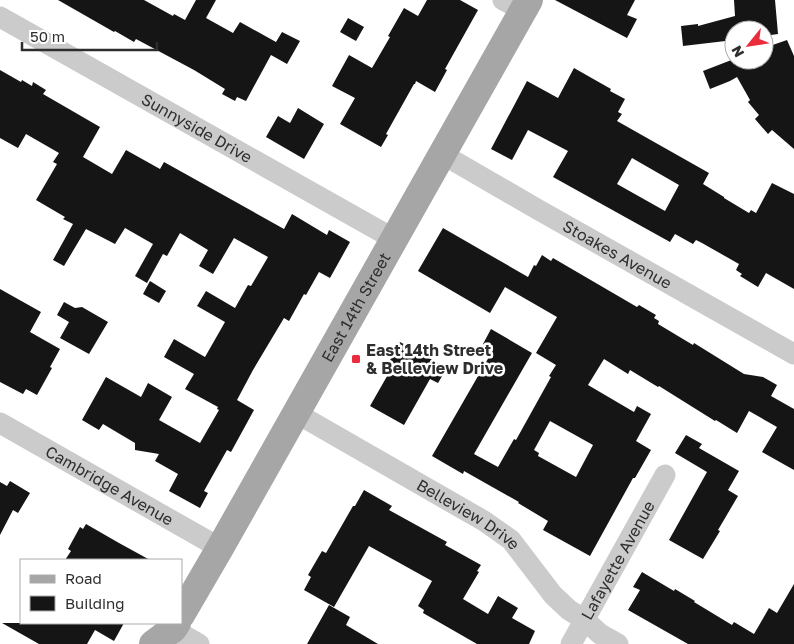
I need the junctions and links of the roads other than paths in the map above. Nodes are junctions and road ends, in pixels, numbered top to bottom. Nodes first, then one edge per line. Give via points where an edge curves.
1 (519, 4) edge
2 (0, 17) edge
3 (442, 154) junction
4 (394, 239) junction
5 (794, 354) edge
6 (296, 413) junction
7 (0, 423) edge
8 (665, 475) dead end
9 (220, 548) junction
10 (182, 614) edge
11 (585, 620) junction
12 (172, 631) edge
13 (199, 644) edge
14 (571, 644) edge
15 (618, 644) edge

1 - 3 main road, East 14th Street
2 - 4 street, Sunnyside Drive
3 - 4 main road, East 14th Street
3 - 5 street, Stoakes Avenue
4 - 6 main road, East 14th Street
6 - 9 main road, East 14th Street
6 - 11 street, Belleview Drive via 484,521 511,540 553,595
7 - 9 street, Cambridge Avenue
8 - 11 street, Lafayette Avenue
9 - 10 main road, East 14th Street
11 - 14 street, Lafayette Avenue
11 - 15 street, Belleview Drive
12 - 13 street

